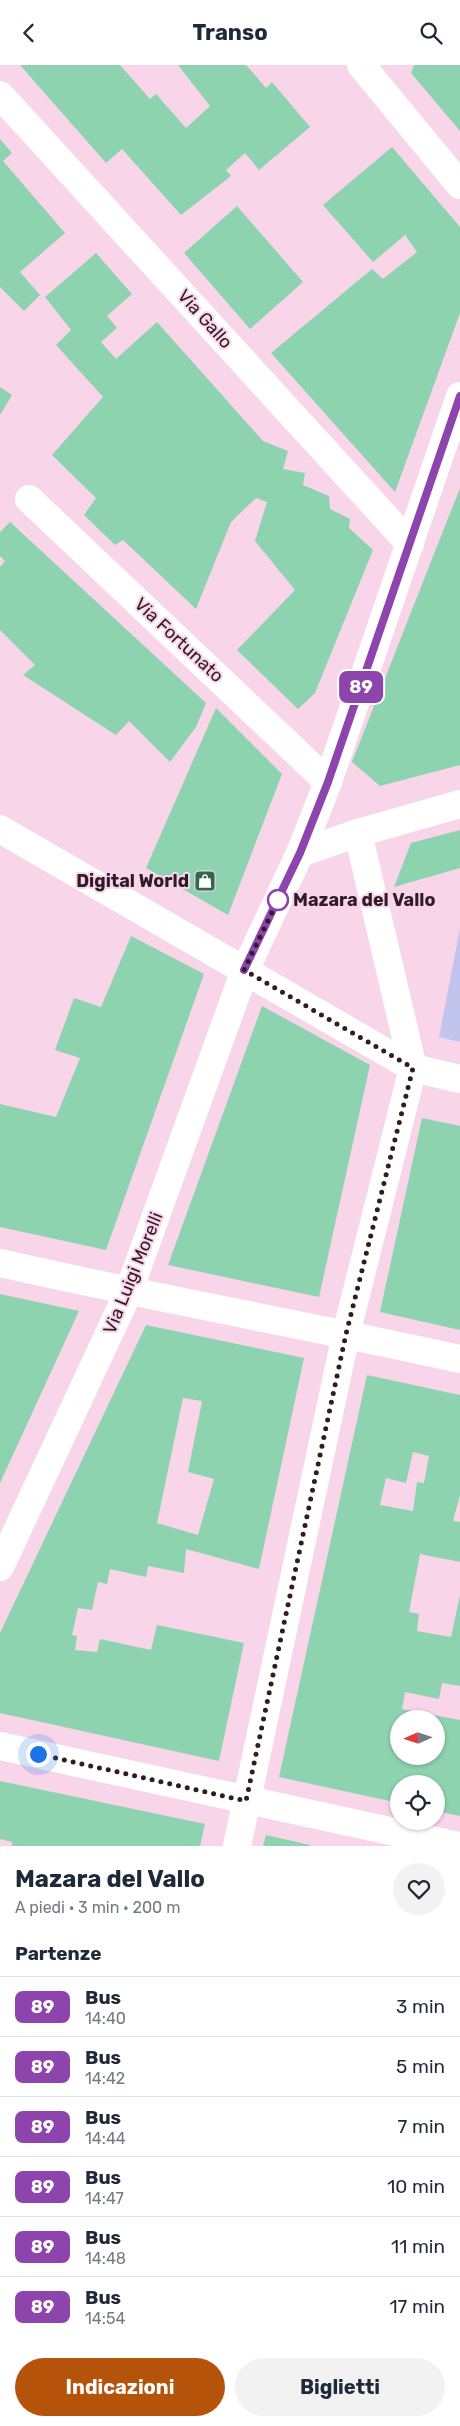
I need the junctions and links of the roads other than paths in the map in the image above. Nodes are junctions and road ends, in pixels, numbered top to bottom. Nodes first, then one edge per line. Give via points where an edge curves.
1 (361, 65) edge
2 (0, 95) edge
3 (460, 185) edge
4 (460, 396) edge
5 (29, 499) dead end
6 (410, 544) junction
7 (328, 782) junction
8 (460, 804) edge
9 (0, 829) edge
10 (358, 833) junction
11 (300, 853) junction
12 (244, 970) junction
13 (413, 1068) junction
14 (460, 1079) edge
15 (0, 1263) edge
16 (128, 1293) junction
17 (346, 1334) junction
18 (460, 1359) edge
19 (0, 1567) edge
20 (0, 1746) edge
21 (246, 1801) junction
22 (237, 1846) edge
23 (459, 1846) edge

1 - 3 street
2 - 6 street, Via Gallo
4 - 6 street, Via Luigi Morelli
5 - 7 street, Via Fortunato
6 - 7 street, Via Luigi Morelli
7 - 11 street, Via Luigi Morelli
8 - 10 street
9 - 12 street
10 - 11 street
10 - 13 street
11 - 12 street, Via Luigi Morelli
12 - 13 street
12 - 16 street, Via Luigi Morelli
13 - 14 street
13 - 17 street
15 - 16 street
16 - 17 street
16 - 19 street, Via Luigi Morelli
17 - 18 street
17 - 21 street
20 - 21 street
21 - 22 street
21 - 23 street

